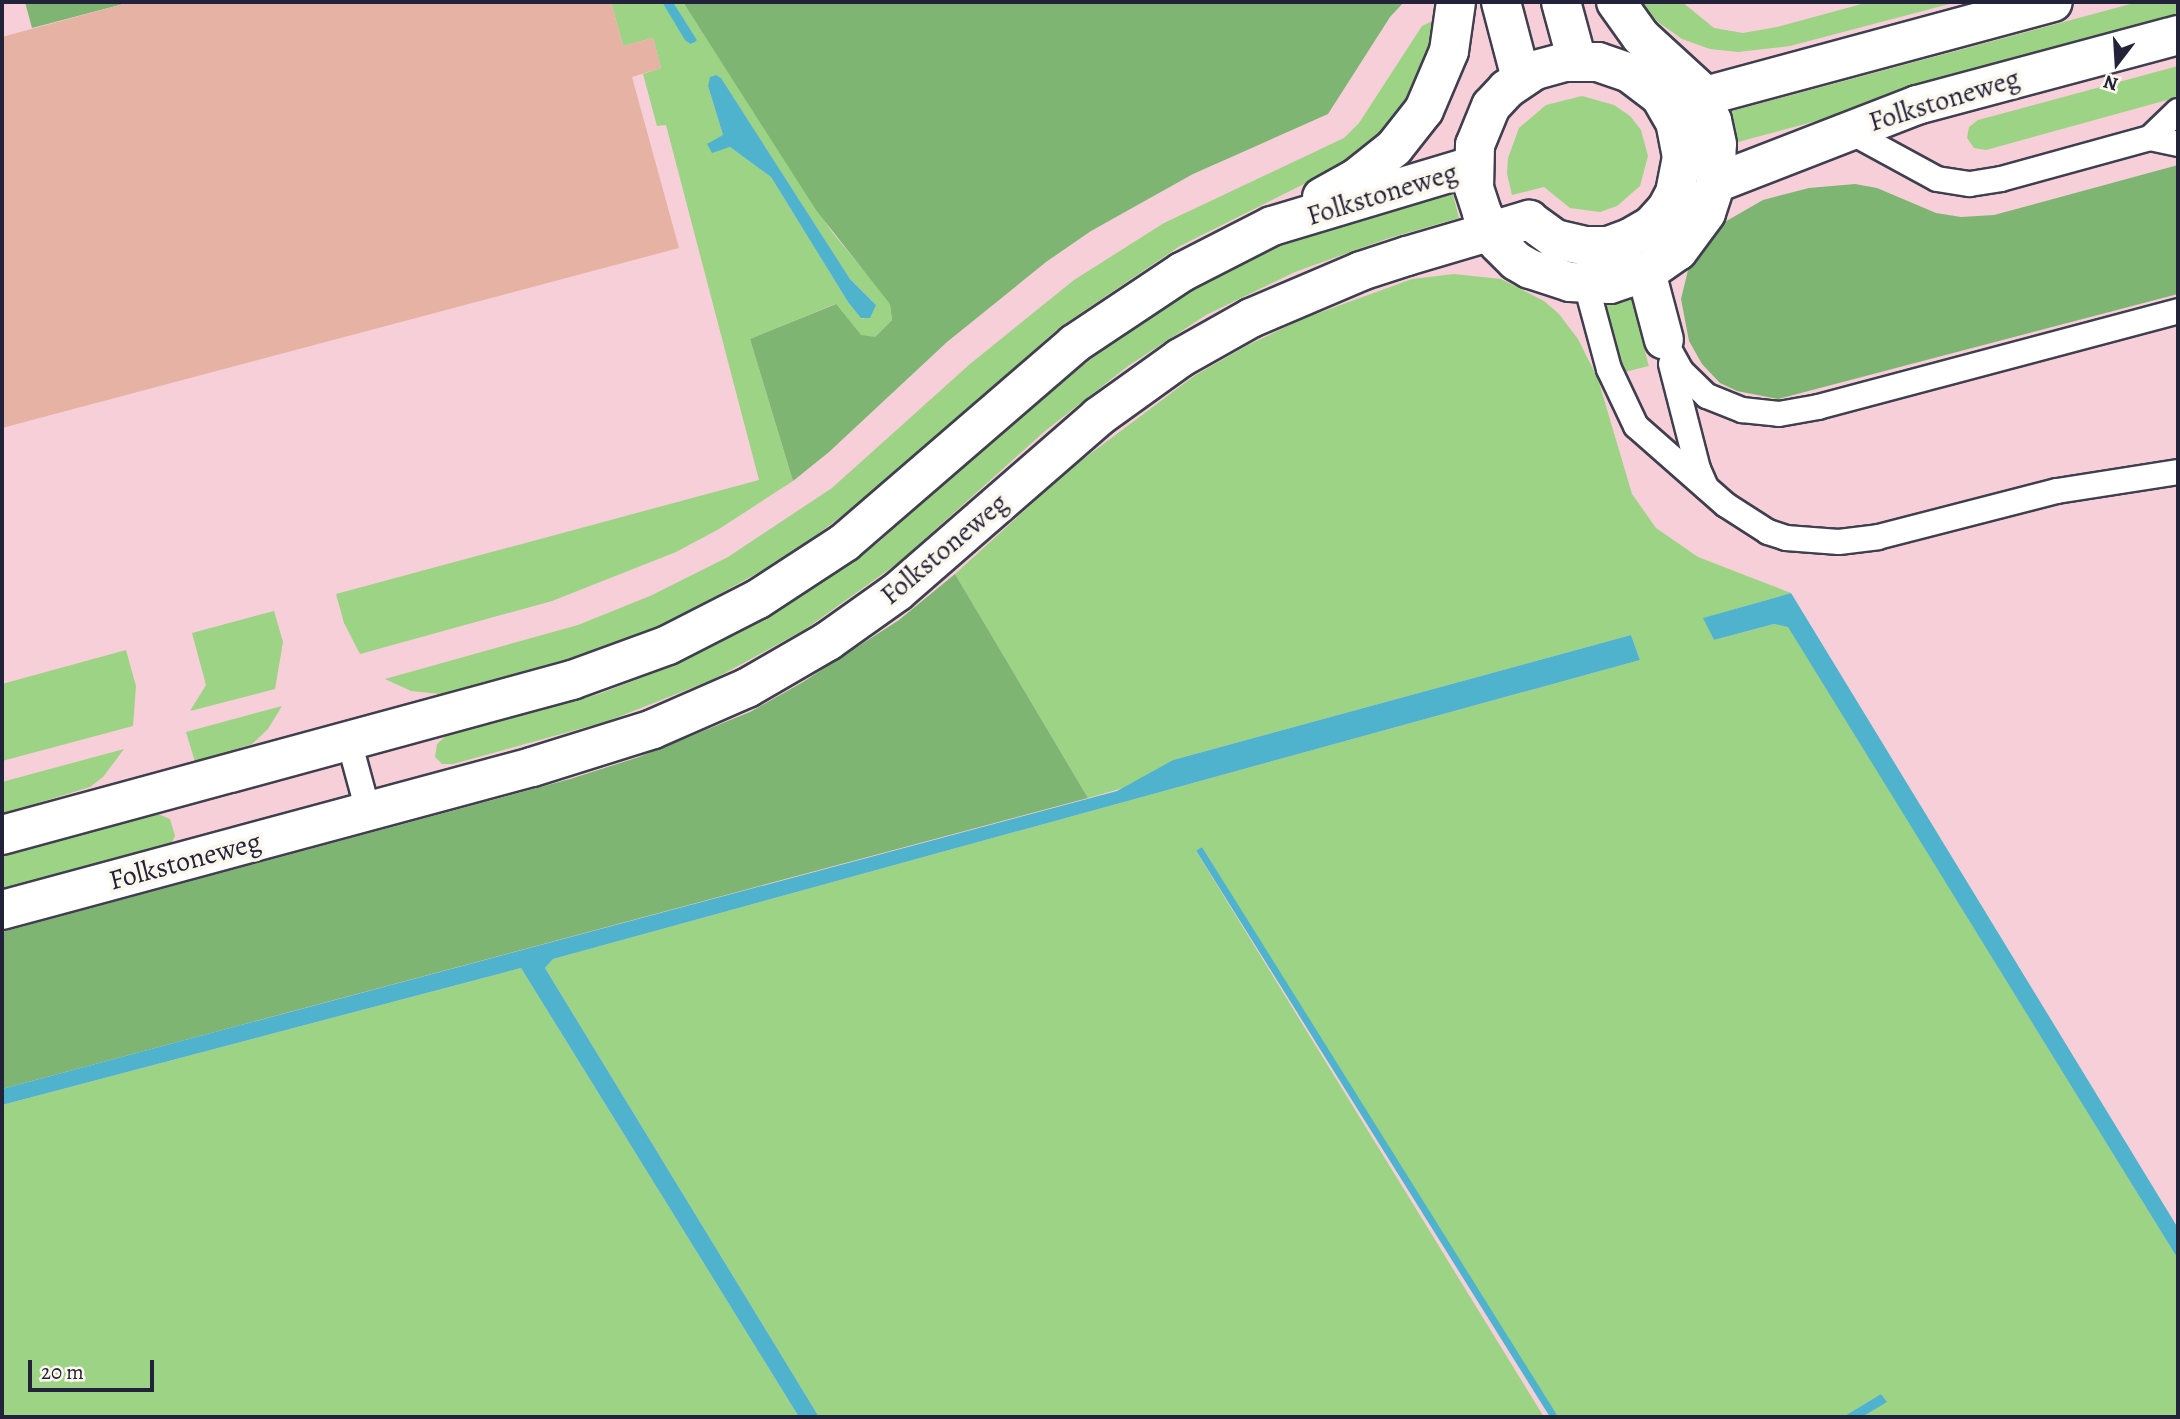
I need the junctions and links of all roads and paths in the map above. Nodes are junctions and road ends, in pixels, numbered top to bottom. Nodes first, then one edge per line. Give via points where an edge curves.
1 (1456, 2) edge
2 (1501, 2) edge
3 (1561, 2) edge
4 (1616, 2) edge
5 (2053, 2) edge
6 (2178, 35) edge
7 (1577, 61) junction
8 (1521, 78) junction
9 (1684, 101) junction
10 (2178, 111) edge
11 (1847, 130) junction
12 (2150, 138) junction
13 (2178, 144) edge
14 (1472, 166) junction
15 (1716, 183) junction
16 (1272, 226) junction
17 (1492, 231) junction
18 (1646, 272) junction
19 (1586, 284) junction
20 (2178, 311) edge
21 (1664, 340) junction
22 (2178, 472) edge
23 (1713, 496) junction
24 (349, 741) junction
25 (368, 811) junction
26 (2, 835) edge
27 (2, 910) edge

1 - 16 street via 1445,66 1431,98 1405,136 1354,179
2 - 8 street
3 - 7 street
4 - 9 street via 1650,46 1686,75
5 - 9 street
6 - 11 street, Folkstoneweg via 1937,99
7 - 8 street via 1549,65
7 - 9 street via 1614,66
8 - 14 street via 1491,106 1479,130
9 - 15 street via 1717,144
9 - 17 street via 1680,176 1667,208 1651,226 1630,238 1597,246 1555,239 1529,220
10 - 12 lane
11 - 12 lane via 1937,179 1969,184
11 - 15 street, Folkstoneweg
12 - 13 lane
14 - 16 street, Folkstoneweg
14 - 17 street via 1477,200
15 - 18 street via 1706,213 1690,237
16 - 24 street, Folkstoneweg via 1182,272 1094,329 980,423 885,510 758,599 620,664
17 - 19 street via 1506,253 1530,269
17 - 25 street, Folkstoneweg via 1331,282 1201,345 1088,425 897,592 828,641 747,688 605,746
18 - 19 street via 1610,284
18 - 21 street
19 - 23 lane via 1609,369 1630,417
20 - 21 lane via 1779,414 1753,413 1707,396 1681,371
21 - 23 lane via 1698,469
22 - 23 lane via 2057,491 1878,537 1839,542 1810,542 1768,532
24 - 25 lane
24 - 26 street, Folkstoneweg
25 - 27 street, Folkstoneweg

